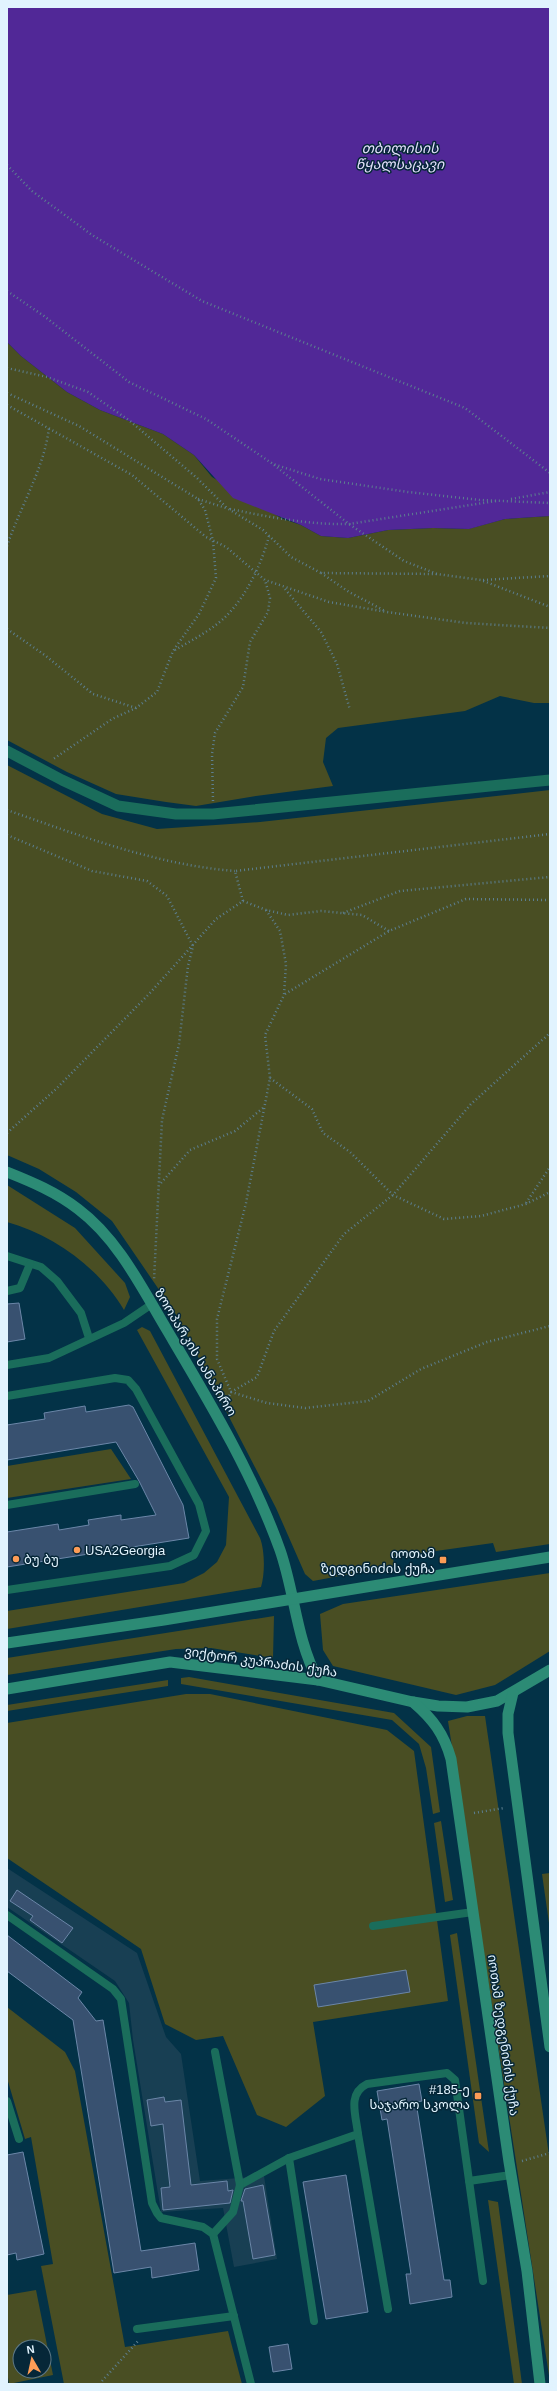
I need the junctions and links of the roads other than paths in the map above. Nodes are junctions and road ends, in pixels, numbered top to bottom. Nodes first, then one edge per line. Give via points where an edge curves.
1 (7, 751) edge
2 (550, 780) edge
3 (7, 1172) edge
4 (7, 1256) edge
5 (30, 1264) junction
6 (7, 1291) edge
7 (152, 1304) junction
8 (90, 1338) junction
9 (7, 1365) edge
10 (7, 1396) edge
11 (135, 1484) dead end
12 (7, 1505) edge
13 (549, 1557) edge
14 (7, 1590) edge
15 (293, 1599) junction
16 (7, 1644) edge
17 (550, 1670) edge
18 (318, 1680) junction
19 (7, 1689) edge
20 (513, 1693) junction
21 (413, 1702) junction
22 (472, 1912) junction
23 (7, 1915) edge
24 (373, 1926) dead end
25 (550, 2047) edge
26 (215, 2052) dead end
27 (7, 2101) edge
28 (358, 2134) junction
29 (20, 2140) dead end
30 (288, 2158) junction
31 (511, 2175) junction
32 (469, 2181) junction
33 (240, 2185) junction
34 (213, 2234) junction
35 (482, 2281) dead end
36 (388, 2310) dead end
37 (234, 2316) junction
38 (314, 2321) dead end
39 (137, 2329) road end
40 (251, 2384) edge
41 (540, 2384) edge

1 - 2 street via 118,806 176,814 213,814
3 - 7 main road, ზოოპარკის სანაპირო via 43,1187 79,1209 112,1243
4 - 5 lane
5 - 6 lane via 20,1288
5 - 8 lane via 41,1267 57,1281 81,1312
7 - 8 lane via 124,1323
7 - 15 main road, ზოოპარკის სანაპირო via 219,1418 270,1525 288,1574
8 - 9 lane via 49,1358
10 - 14 lane via 116,1378 128,1380 136,1389 199,1504 206,1531 194,1555 170,1566
11 - 12 lane
13 - 15 main road
15 - 16 main road
15 - 18 main road, ზოოპარკის სანაპირო via 302,1645
17 - 20 main road, ვიქტორ კუპრაძის ქუჩა
18 - 19 main road, ვიქტორ კუპრაძის ქუჩა via 170,1662
18 - 21 main road, ვიქტორ კუპრაძის ქუჩა
20 - 21 main road, ვიქტორ კუპრაძის ქუჩა via 497,1701 467,1707
20 - 25 main road via 508,1714 508,1733
21 - 22 main road, იოთამ ზედგენიძის ქუჩა via 437,1725 446,1741 460,1815
22 - 24 lane
22 - 31 main road, იოთამ ზედგენიძის ქუჩა
23 - 34 lane via 113,1989 121,2000 152,2203 161,2218 203,2227
26 - 33 lane
27 - 29 lane
28 - 30 lane
28 - 32 lane via 353,2098 359,2088 367,2084 447,2073 455,2080
28 - 36 lane
30 - 33 lane
30 - 38 lane
31 - 32 lane
31 - 41 main road, იოთამ ზედგენიძის ქუჩა via 527,2270
32 - 35 lane
33 - 34 lane via 233,2212
34 - 37 lane
37 - 39 lane
37 - 40 lane

